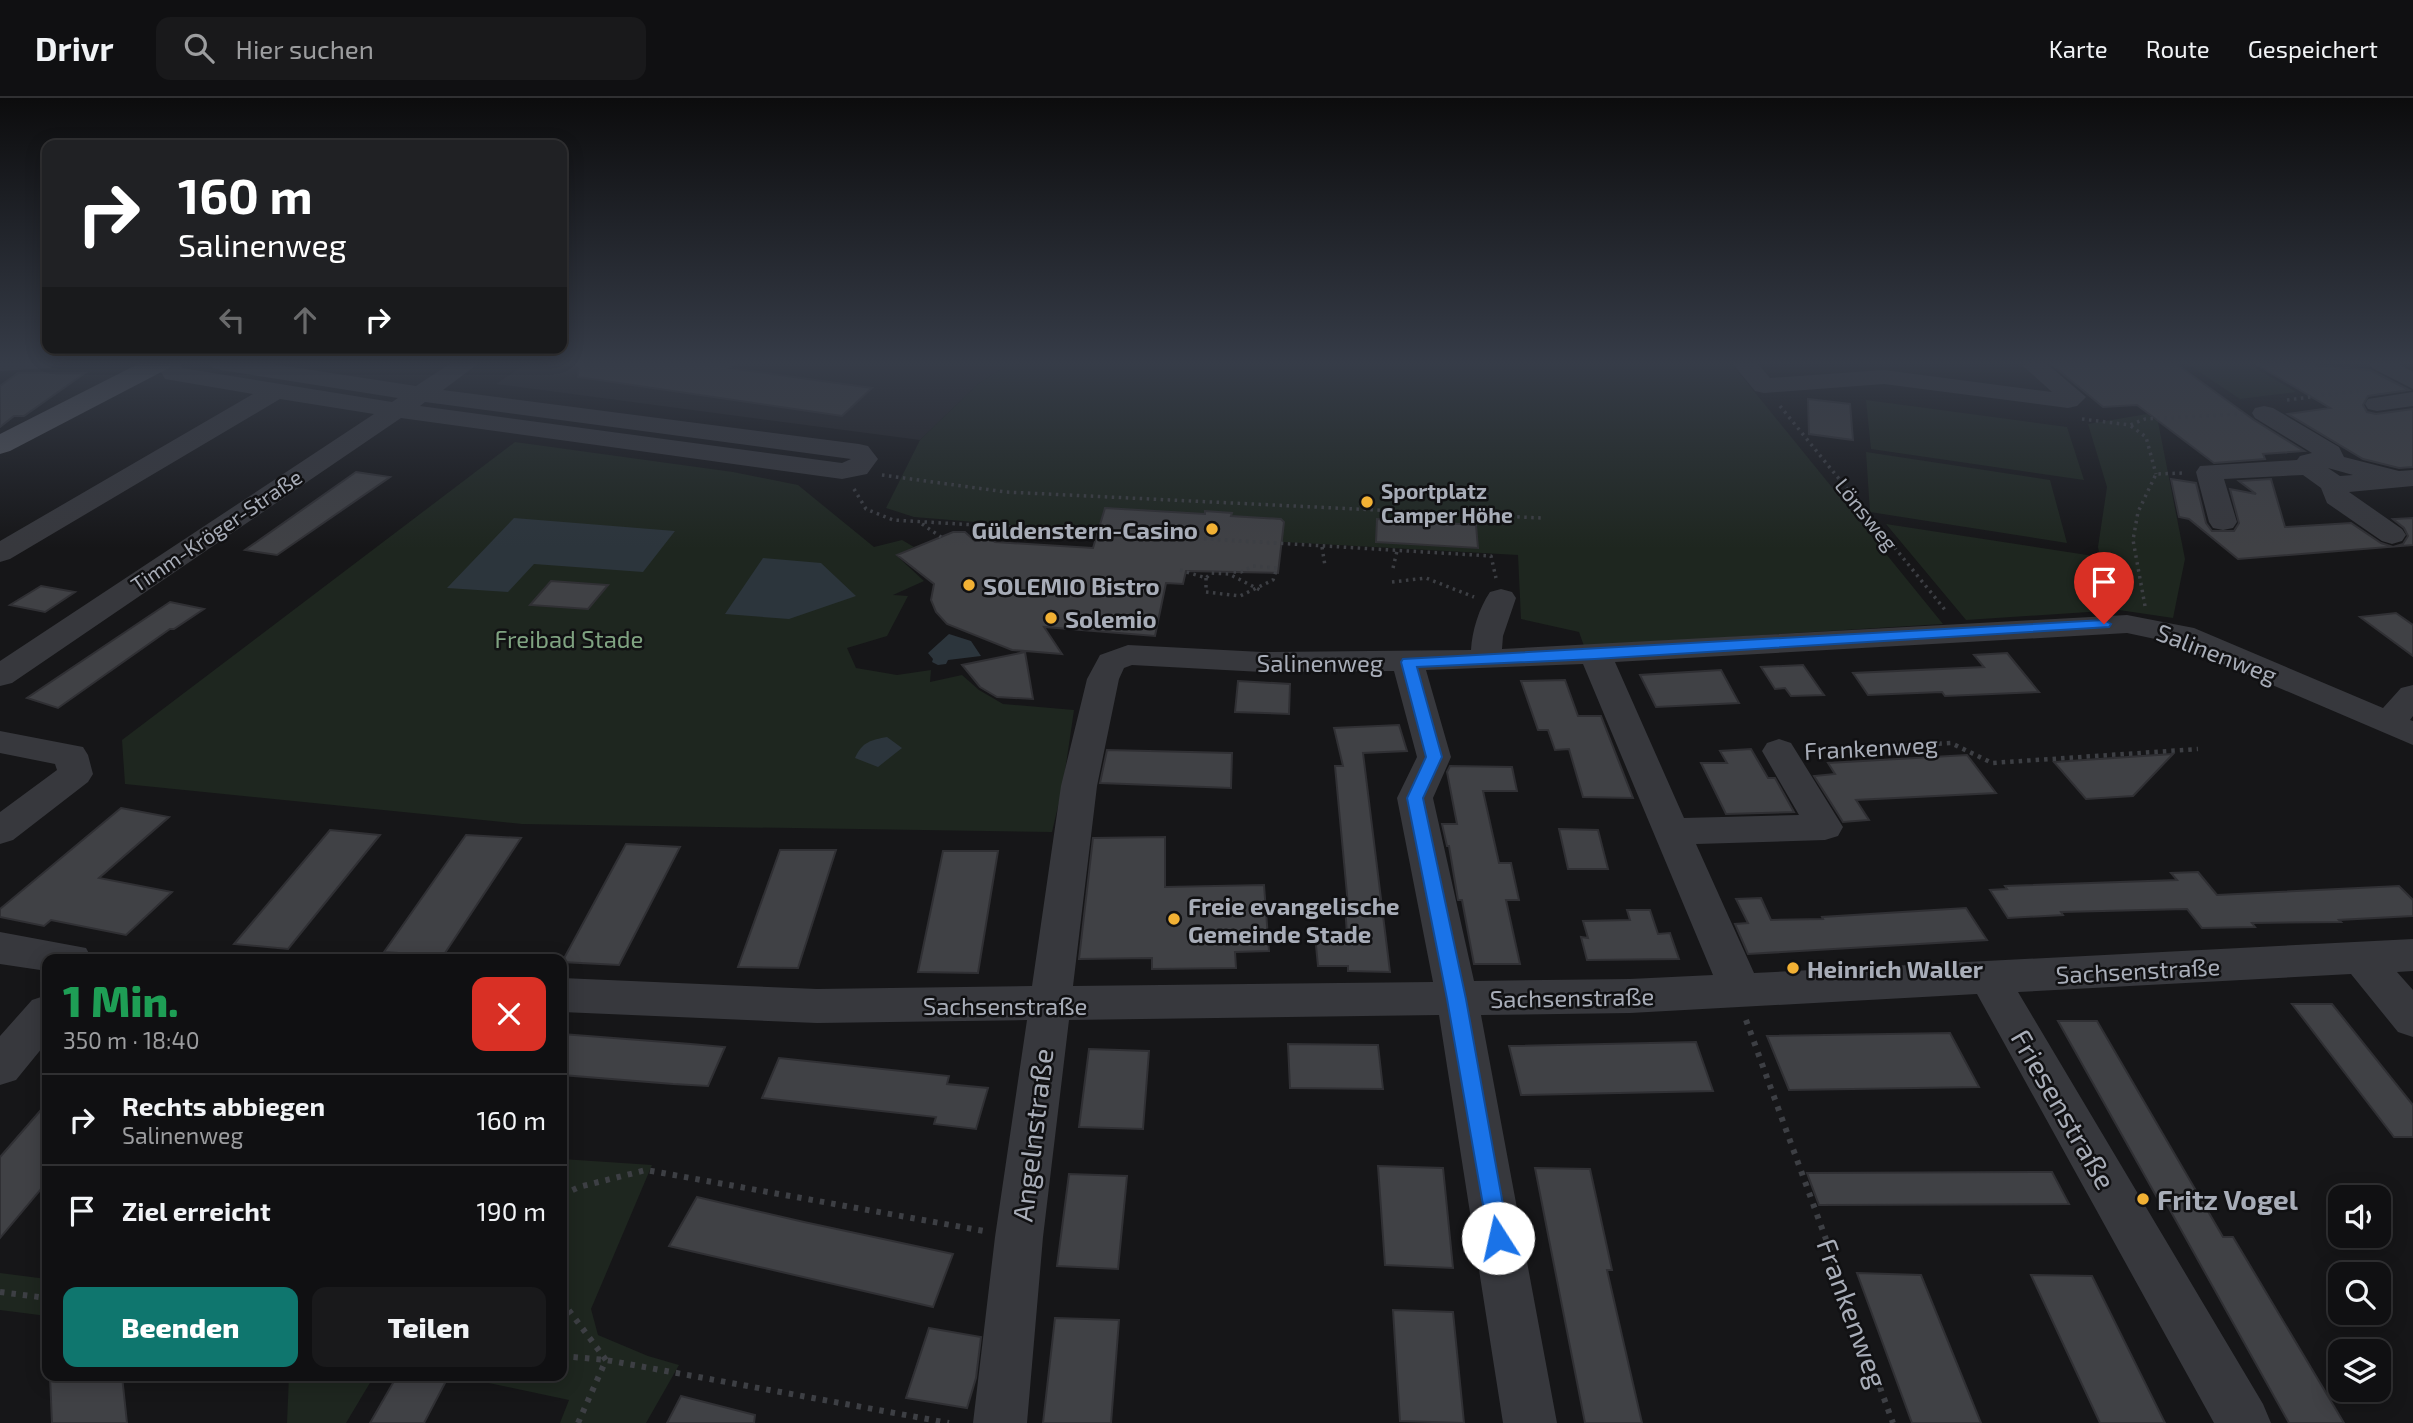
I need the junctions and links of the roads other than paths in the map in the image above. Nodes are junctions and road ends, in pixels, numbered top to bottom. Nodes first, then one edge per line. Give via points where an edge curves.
1 (39, 425) edge
2 (218, 425) edge
3 (373, 425) edge
4 (504, 425) edge
5 (653, 425) edge
6 (2284, 425) edge
7 (0, 445) edge
8 (2325, 471) junction
9 (2406, 478) edge
10 (2223, 522) dead end
11 (2392, 536) dead end
12 (0, 553) edge
13 (1499, 602) road end
14 (1595, 654) junction
15 (1128, 655) joint
16 (1486, 660) junction
17 (1408, 662) junction
18 (0, 676) edge
19 (2413, 695) edge
20 (2401, 728) edge
21 (0, 742) edge
22 (1779, 751) road end
23 (0, 831) edge
24 (1674, 831) junction
25 (0, 948) edge
26 (42, 954) edge
27 (2413, 955) edge
28 (2362, 959) junction
29 (1988, 977) junction
30 (1748, 991) junction
31 (567, 995) edge
32 (1457, 999) junction
33 (1048, 1005) junction
34 (42, 1018) edge
35 (2413, 1020) edge
36 (0, 1067) edge
37 (1000, 1423) edge
38 (1530, 1423) edge
39 (2244, 1423) edge

1 - 7 main road
2 - 12 street
3 - 18 street, Timm-Kröger-Straße
4 - 5 street via 842,471 858,468 865,459 859,452
6 - 8 street via 2330,453
8 - 9 street
8 - 10 street via 2209,472
8 - 11 street via 2337,497
13 - 16 street via 1487,636
14 - 16 street, Salinenweg
14 - 20 street, Salinenweg via 2104,624 2152,627 2183,635
14 - 24 street
15 - 17 street, Salinenweg via 1262,662
15 - 33 street, Angelnstraße via 1111,662 1103,679 1079,786
16 - 17 street, Salinenweg
17 - 32 street via 1434,757 1415,798
19 - 20 street
21 - 23 street via 71,755 75,774
22 - 24 street, Frankenweg via 1825,827
24 - 30 street
25 - 26 street
27 - 28 street, Sachsenstraße
28 - 29 street, Sachsenstraße
28 - 35 street
29 - 30 street, Sachsenstraße
29 - 39 street, Friesenstraße
30 - 32 street, Sachsenstraße
31 - 33 street, Sachsenstraße via 817,1006
32 - 33 street, Sachsenstraße
32 - 38 street
33 - 37 street, Angelnstraße
34 - 36 street

